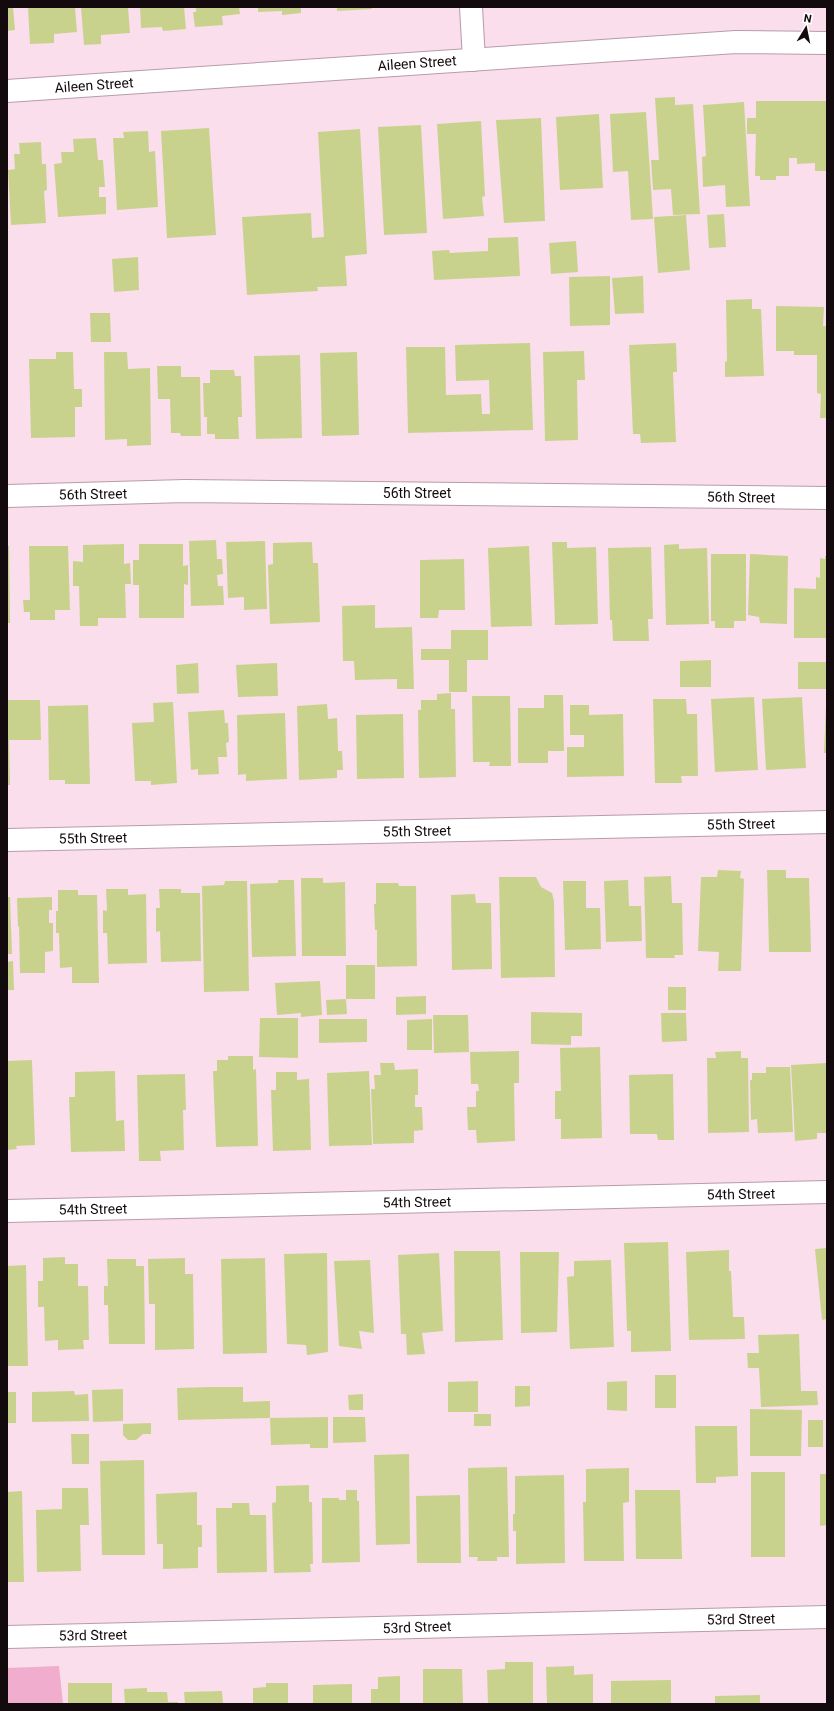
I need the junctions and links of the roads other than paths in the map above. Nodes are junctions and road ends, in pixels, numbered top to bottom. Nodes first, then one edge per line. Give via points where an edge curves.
1 (471, 7) edge
2 (827, 43) edge
3 (474, 60) junction
4 (7, 91) edge
5 (7, 496) edge
6 (827, 498) edge
7 (827, 822) edge
8 (7, 840) edge
9 (827, 1192) edge
10 (7, 1211) edge
11 (827, 1617) edge
12 (7, 1637) edge

1 - 3 street
2 - 3 street, Aileen Street via 736,42
3 - 4 street, Aileen Street
5 - 6 street, 56th Street via 185,491
7 - 8 street, 55th Street
9 - 10 street, 54th Street
11 - 12 street, 53rd Street

